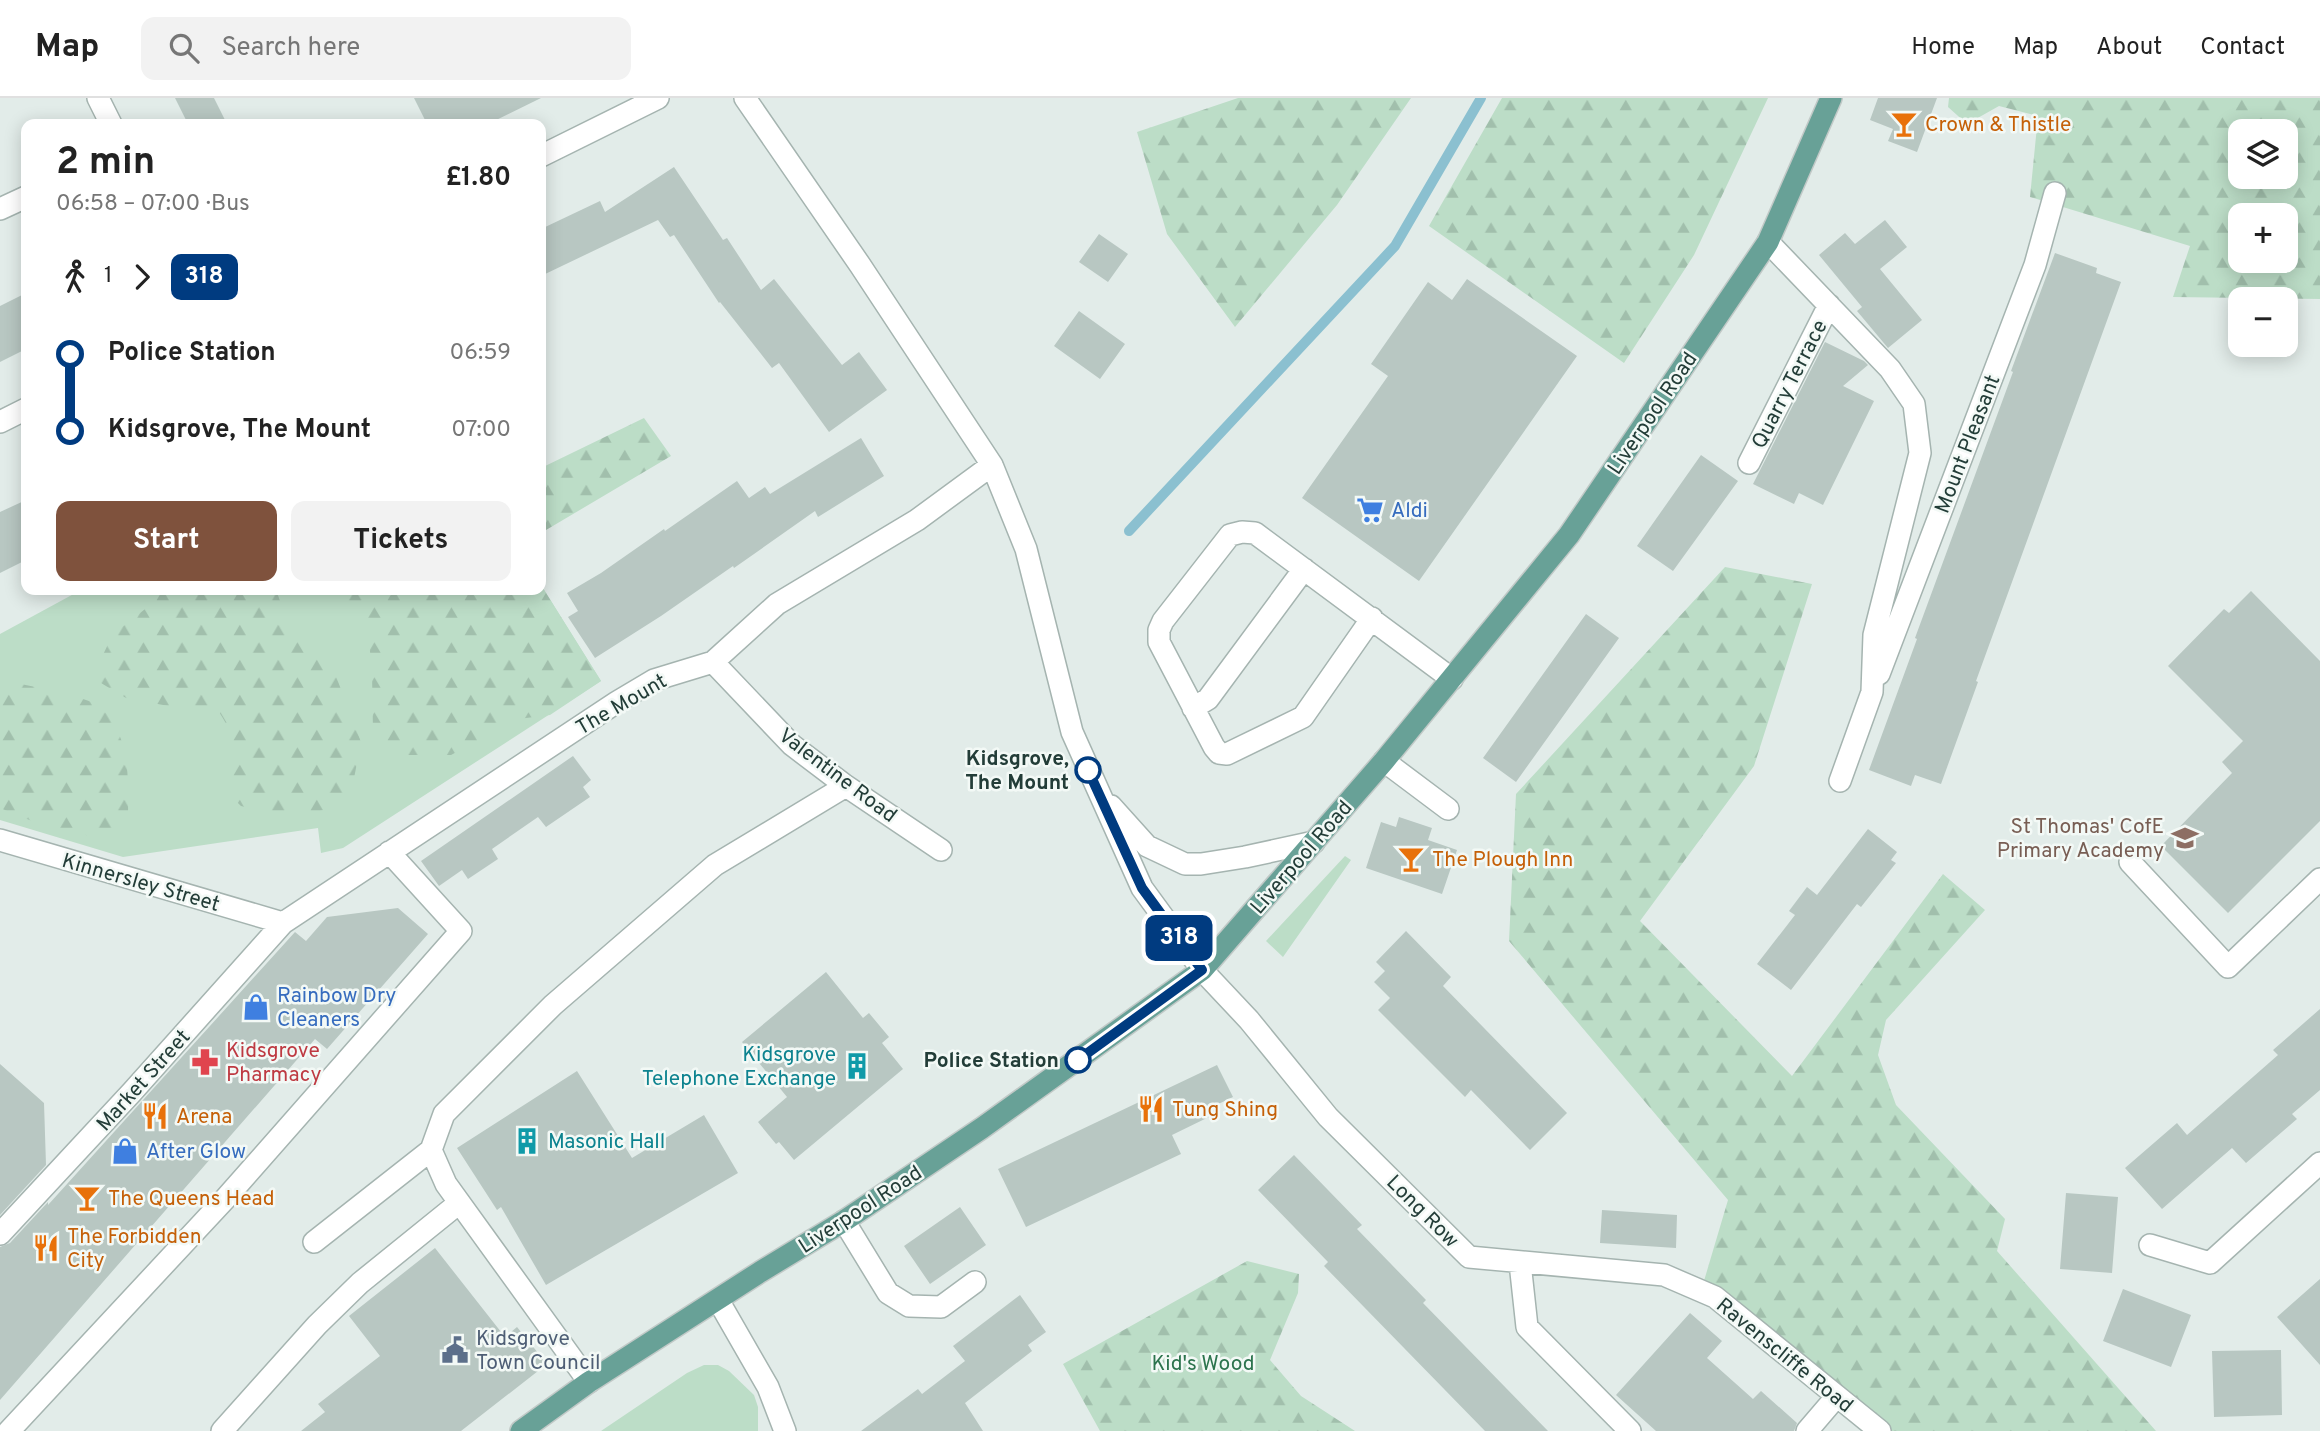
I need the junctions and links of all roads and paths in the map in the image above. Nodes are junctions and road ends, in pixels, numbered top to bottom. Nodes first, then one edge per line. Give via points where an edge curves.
1 (98, 98) edge
2 (658, 98) edge
3 (746, 98) edge
4 (1831, 98) edge
5 (108, 119) edge
6 (546, 154) edge
7 (2055, 193) dead end
8 (21, 199) edge
9 (0, 209) edge
10 (1768, 242) junction
11 (1829, 305) junction
12 (21, 412) edge
13 (0, 422) edge
14 (1749, 463) dead end
15 (992, 465) junction
16 (1304, 569) junction
17 (1372, 618) junction
18 (713, 662) junction
19 (1452, 679) junction
20 (1872, 692) junction
21 (1194, 708) junction
22 (1384, 761) junction
23 (1840, 781) dead end
24 (846, 786) junction
25 (1096, 789) junction
26 (1448, 809) dead end
27 (0, 840) edge
28 (1314, 842) junction
29 (941, 850) dead end
30 (389, 852) junction
31 (2130, 862) dead end
32 (2320, 879) edge
33 (283, 923) junction
34 (1202, 970) junction
35 (430, 1150) junction
36 (2320, 1163) edge
37 (459, 1203) junction
38 (844, 1221) junction
39 (0, 1234) edge
40 (314, 1242) dead end
41 (2150, 1245) dead end
42 (1520, 1263) junction
43 (975, 1282) dead end
44 (718, 1300) junction
45 (589, 1382) junction
46 (1837, 1396) junction
47 (9, 1431) edge
48 (222, 1431) edge
49 (521, 1431) edge
50 (785, 1431) edge
51 (1630, 1431) edge
52 (1807, 1431) edge
53 (1880, 1431) edge

1 - 5 street
2 - 6 street
3 - 15 street
4 - 10 main road, Liverpool Road
7 - 20 street, Mount Pleasant via 2035,265
8 - 9 street
10 - 11 street, Mount Pleasant
10 - 19 main road, Liverpool Road via 1569,535
11 - 14 street, Quarry Terrace
11 - 20 street, Mount Pleasant via 1890,369 1914,404 1920,453 1874,635
12 - 13 street
15 - 18 street, The Mount via 916,520 776,604
15 - 25 street via 1026,549 1072,732
16 - 17 street
16 - 21 street via 1208,699
16 - 21 street via 1255,533 1230,535 1219,546 1159,630 1159,642
17 - 19 street
17 - 21 street via 1303,717 1227,754 1213,747
18 - 24 street, Valentine Road via 792,745
18 - 30 street, The Mount via 654,680
19 - 22 main road, Liverpool Road
20 - 23 street, Mount Pleasant
22 - 26 street
22 - 28 main road, Liverpool Road
24 - 29 street, Valentine Road
24 - 35 street via 715,865 553,1005 444,1114
25 - 28 street via 1147,846 1185,864
25 - 34 street via 1142,888
27 - 33 street, Kinnersley Street
28 - 34 main road, Liverpool Road
30 - 33 street, The Mount
30 - 47 street via 461,931 225,1199
31 - 32 street via 2228,967
33 - 39 street, Market Street
34 - 38 main road, Liverpool Road
34 - 42 street, Long Row via 1328,1117 1469,1257
35 - 37 street
35 - 40 street
36 - 41 street via 2210,1263
37 - 45 street
37 - 48 street via 360,1283
38 - 43 street via 888,1293 909,1306 941,1307
38 - 44 main road, Liverpool Road
42 - 46 street, Ravenscliffe Road via 1664,1275 1715,1297
42 - 51 street via 1527,1327
44 - 45 main road, Liverpool Road
44 - 50 street via 768,1387
45 - 49 main road, Liverpool Road
46 - 52 street
46 - 53 street, Ravenscliffe Road

